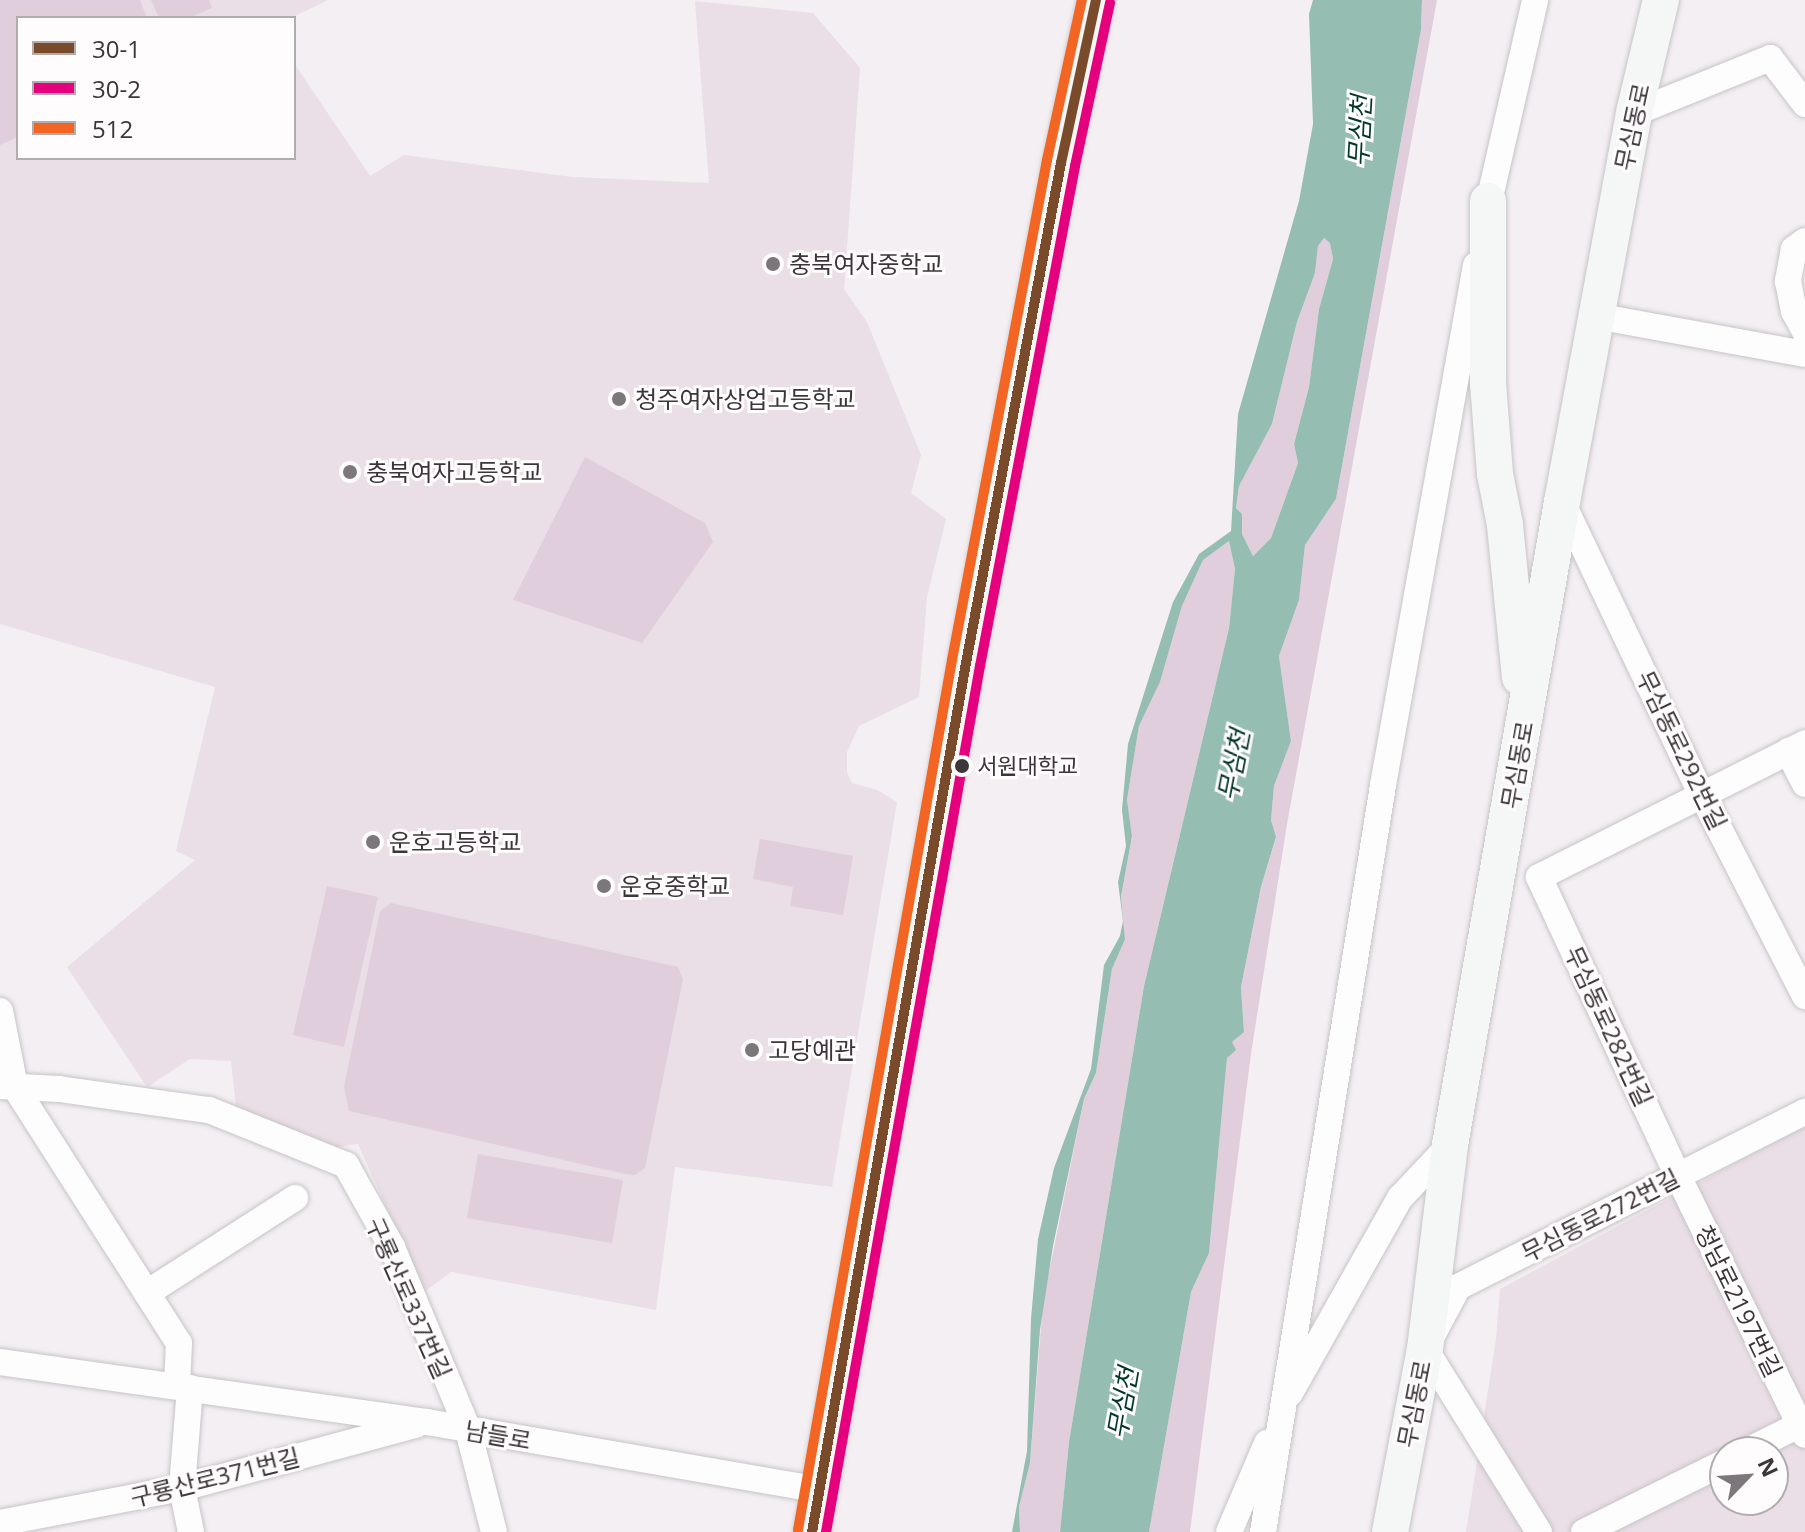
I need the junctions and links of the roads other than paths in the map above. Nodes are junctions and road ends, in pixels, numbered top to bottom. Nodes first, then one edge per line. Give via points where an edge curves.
1 (1096, 0) edge
2 (1535, 0) edge
3 (1661, 0) edge
4 (1805, 104) edge
5 (1634, 113) junction
6 (1488, 201) junction
7 (1805, 241) edge
8 (1596, 316) junction
9 (1805, 332) edge
10 (1805, 354) edge
11 (1562, 502) junction
12 (1525, 722) junction
13 (1797, 747) edge
14 (1805, 784) edge
15 (1702, 795) junction
16 (1499, 868) junction
17 (1539, 877) junction
18 (1805, 996) edge
19 (0, 1011) edge
20 (8, 1086) edge
21 (1805, 1112) edge
22 (1450, 1145) junction
23 (1678, 1176) junction
24 (295, 1198) dead end
25 (147, 1293) junction
26 (1425, 1349) junction
27 (0, 1362) edge
28 (183, 1387) junction
29 (1282, 1408) junction
30 (427, 1422) junction
31 (1803, 1428) edge
32 (468, 1430) junction
33 (1784, 1436) edge
34 (1709, 1470) edge
35 (182, 1488) junction
36 (819, 1490) junction
37 (0, 1523) edge
38 (191, 1532) edge
39 (494, 1532) edge
40 (812, 1532) edge
41 (1229, 1532) edge
42 (1263, 1532) edge
43 (1390, 1532) edge
44 (1539, 1532) edge
45 (1584, 1532) edge

1 - 36 street via 966,663
2 - 6 street
3 - 5 street, 무심동로
4 - 5 street via 1770,58
5 - 8 street, 무심동로
6 - 12 street via 1488,383
6 - 29 street via 1383,785
7 - 9 street via 1794,249 1788,281
8 - 10 street
8 - 11 street, 무심동로
11 - 12 street, 무심동로
11 - 15 street, 무심동로292번길
12 - 16 street, 무심동로
13 - 14 street
13 - 15 street
15 - 17 street
15 - 18 street, 무심동로292번길
16 - 17 street
16 - 22 street, 무심동로
17 - 23 street, 무심동로282번길
19 - 20 street
20 - 25 street
20 - 32 street, 구룡산로337번길 via 209,1110 346,1165 392,1247
21 - 23 street, 무심동로272번길
22 - 26 street, 무심동로
22 - 29 street via 1400,1198
23 - 26 street, 무심동로272번길 via 1458,1287
23 - 31 street, 청남로2197번길
24 - 25 street
25 - 28 street via 179,1343
26 - 43 street, 무심동로
26 - 44 street
27 - 28 street, 남들로
28 - 30 street, 남들로
28 - 35 street
29 - 41 street
29 - 42 street
30 - 32 street, 남들로
30 - 35 street, 구룡산로371번길
31 - 33 street, 청남로2197번길
32 - 36 street, 남들로
32 - 39 street, 구룡산로337번길
34 - 45 street
35 - 37 street, 구룡산로371번길
35 - 38 street
36 - 40 street

